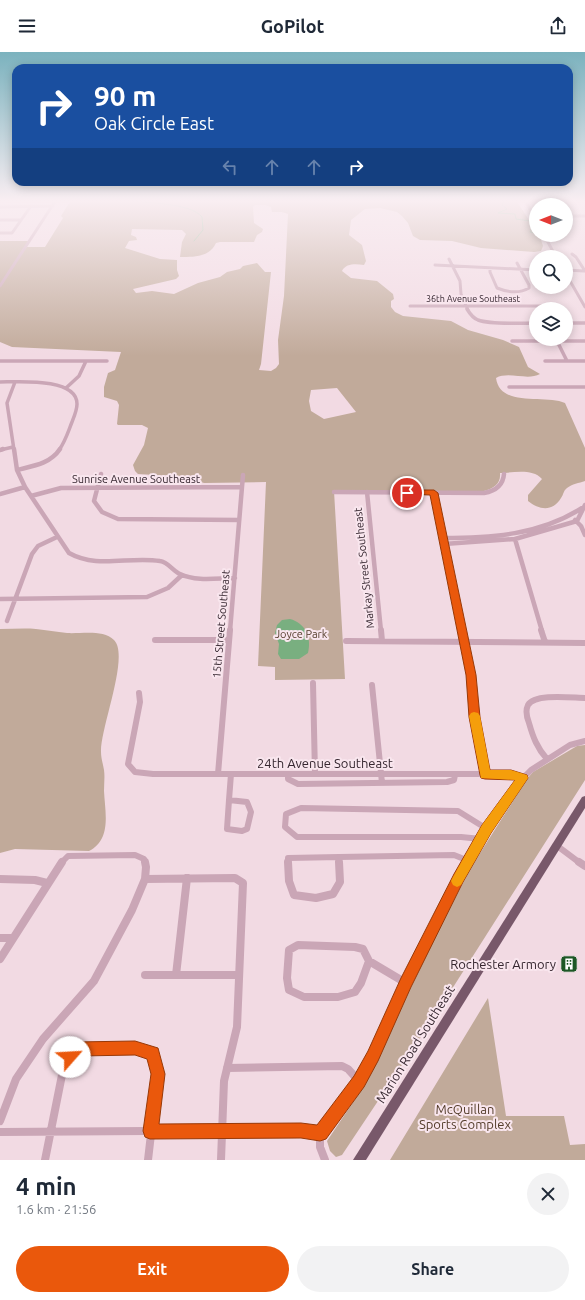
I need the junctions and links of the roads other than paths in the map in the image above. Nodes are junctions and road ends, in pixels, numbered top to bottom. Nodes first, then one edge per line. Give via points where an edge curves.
1 (23, 252) edge
2 (573, 255) edge
3 (449, 259) dead end
4 (518, 263) dead end
5 (435, 265) dead end
6 (451, 265) junction
7 (490, 268) junction
8 (521, 270) junction
9 (529, 270) edge
10 (573, 270) edge
11 (585, 271) edge
12 (0, 286) edge
13 (573, 286) edge
14 (410, 306) dead end
15 (466, 306) junction
16 (529, 307) edge
17 (585, 307) edge
18 (529, 323) edge
19 (573, 323) edge
20 (585, 323) edge
21 (512, 341) dead end
22 (529, 341) edge
23 (573, 341) edge
24 (585, 341) edge
25 (560, 346) edge
26 (0, 361) edge
27 (86, 361) junction
28 (107, 361) dead end
29 (545, 361) dead end
30 (567, 361) junction
31 (585, 361) edge
32 (0, 382) edge
33 (15, 382) junction
34 (508, 387) dead end
35 (66, 388) junction
36 (585, 388) edge
37 (13, 447) junction
38 (0, 450) edge
39 (17, 470) junction
40 (101, 474) dead end
41 (504, 474) dead end
42 (243, 475) dead end
43 (25, 487) junction
44 (96, 488) junction
45 (242, 488) junction
46 (334, 492) dead end
47 (367, 492) junction
48 (434, 493) junction
49 (0, 494) edge
50 (31, 496) junction
51 (584, 506) edge
52 (571, 517) junction
53 (239, 520) junction
54 (577, 521) junction
55 (585, 535) edge
56 (57, 537) junction
57 (515, 539) junction
58 (443, 541) junction
59 (182, 575) junction
60 (235, 578) junction
61 (0, 599) edge
62 (15, 599) junction
63 (7, 620) dead end
64 (155, 640) dead end
65 (229, 640) junction
66 (346, 641) dead end
67 (382, 641) junction
68 (464, 642) junction
69 (545, 642) junction
70 (585, 643) edge
71 (313, 683) dead end
72 (372, 684) dead end
73 (139, 693) dead end
74 (585, 698) edge
75 (585, 741) edge
76 (547, 759) junction
77 (218, 774) junction
78 (230, 774) junction
79 (288, 774) junction
80 (315, 774) junction
81 (381, 774) junction
82 (455, 775) junction
83 (485, 775) junction
84 (523, 778) junction
85 (382, 783) junction
86 (229, 800) junction
87 (585, 800) edge
88 (486, 829) junction
89 (481, 839) junction
90 (556, 846) junction
91 (339, 857) junction
92 (469, 861) junction
93 (585, 866) edge
94 (186, 878) junction
95 (0, 879) edge
96 (145, 879) junction
97 (47, 883) junction
98 (0, 938) edge
99 (13, 938) junction
100 (0, 959) edge
101 (369, 961) junction
102 (145, 975) dead end
103 (176, 975) junction
104 (239, 975) junction
105 (406, 983) junction
106 (227, 1068) junction
107 (359, 1081) junction
108 (0, 1121) edge
109 (150, 1131) junction
110 (222, 1131) junction
111 (0, 1132) edge
112 (50, 1132) junction
113 (320, 1133) junction
114 (45, 1160) edge
115 (148, 1160) edge
116 (221, 1160) edge
117 (326, 1160) edge
118 (359, 1160) edge

1 - 12 street
2 - 11 street
3 - 6 street
4 - 8 street
5 - 6 street
6 - 7 street
6 - 15 street via 460,280 461,294
7 - 8 street
7 - 8 street via 497,288 508,291 529,288
8 - 9 street
10 - 11 street
13 - 17 street
14 - 15 street, 36th Avenue Southeast
15 - 16 street, 36th Avenue Southeast
15 - 18 street via 469,314 478,320 493,323
19 - 20 street
21 - 22 street
23 - 24 street
25 - 30 street
26 - 27 street
27 - 28 street
27 - 35 street via 79,376
29 - 30 street
30 - 31 street
32 - 33 street
33 - 35 street via 45,383
33 - 37 street via 6,403
34 - 36 street
35 - 39 street via 74,396 77,408 61,450 43,463
37 - 38 street
37 - 39 street
39 - 43 street
40 - 44 street
41 - 48 street via 502,485 490,492
42 - 45 street, 15th Street Southeast
43 - 49 street
43 - 50 street
44 - 45 street, Sunrise Avenue Southeast
44 - 50 street, Sunrise Avenue Southeast via 61,488
44 - 53 street via 94,500 98,508 118,519
45 - 53 street, 15th Street Southeast
46 - 47 street
47 - 48 street
47 - 67 street, Markay Street Southeast
48 - 58 street
50 - 56 street
51 - 52 street
51 - 54 street
52 - 54 street
52 - 58 street via 513,533
53 - 60 street, 15th Street Southeast
54 - 55 street
54 - 57 street
56 - 59 street via 65,550 76,558 161,561
56 - 62 street via 42,544 32,554
57 - 58 street
57 - 69 street
58 - 68 street
59 - 60 street via 196,578
59 - 62 street via 162,592 147,597
60 - 65 street, 15th Street Southeast
61 - 62 street
62 - 63 street
64 - 65 street
65 - 77 street, 15th Street Southeast
66 - 67 street
67 - 68 street
68 - 69 street
68 - 83 street
69 - 70 street
71 - 80 street
72 - 81 street
73 - 77 street, 24th Avenue Southeast via 140,702 128,764 131,769 144,774
74 - 76 street via 536,699 528,704 526,713 533,739 538,750
75 - 76 street via 570,745
76 - 84 street
77 - 78 street, 24th Avenue Southeast
78 - 79 street, 24th Avenue Southeast
78 - 86 street
79 - 80 street, 24th Avenue Southeast
79 - 85 street via 288,779 298,784
80 - 81 street, 24th Avenue Southeast
81 - 82 street, 24th Avenue Southeast
81 - 85 street
82 - 83 street, 24th Avenue Southeast
82 - 85 street via 454,780 447,782
83 - 84 street, 24th Avenue Southeast via 511,774
84 - 88 street
86 - 86 street via 246,802 251,812 247,829 227,829
87 - 90 main road, Marion Road Southeast
88 - 89 street
88 - 89 street via 458,811 302,808 286,814 285,827 297,837
89 - 92 street
90 - 93 street
90 - 118 main road, Marion Road Southeast
91 - 91 street via 340,882 333,894 316,898 294,894 289,881 288,858
91 - 92 street via 454,855
92 - 105 street
94 - 96 street
94 - 103 street
94 - 104 street via 235,878 243,883
95 - 97 street
96 - 97 street via 144,859 135,855 68,856 59,864
96 - 108 street via 132,910 94,981 43,1039 16,1079
97 - 99 street
98 - 99 street
99 - 100 street
101 - 101 street via 361,983 354,992 338,997 304,997 289,990 289,950 298,945 355,947 363,949
101 - 105 street
102 - 103 street
103 - 104 street
104 - 106 street via 237,1027
105 - 107 street
106 - 107 street via 342,1066
106 - 110 street
107 - 113 street
109 - 110 street
109 - 112 street
109 - 112 street via 158,1074 153,1054 135,1048 76,1049 64,1065
109 - 115 street
110 - 113 street via 301,1130
110 - 116 street
111 - 112 street
112 - 114 street
113 - 117 street via 320,1147

